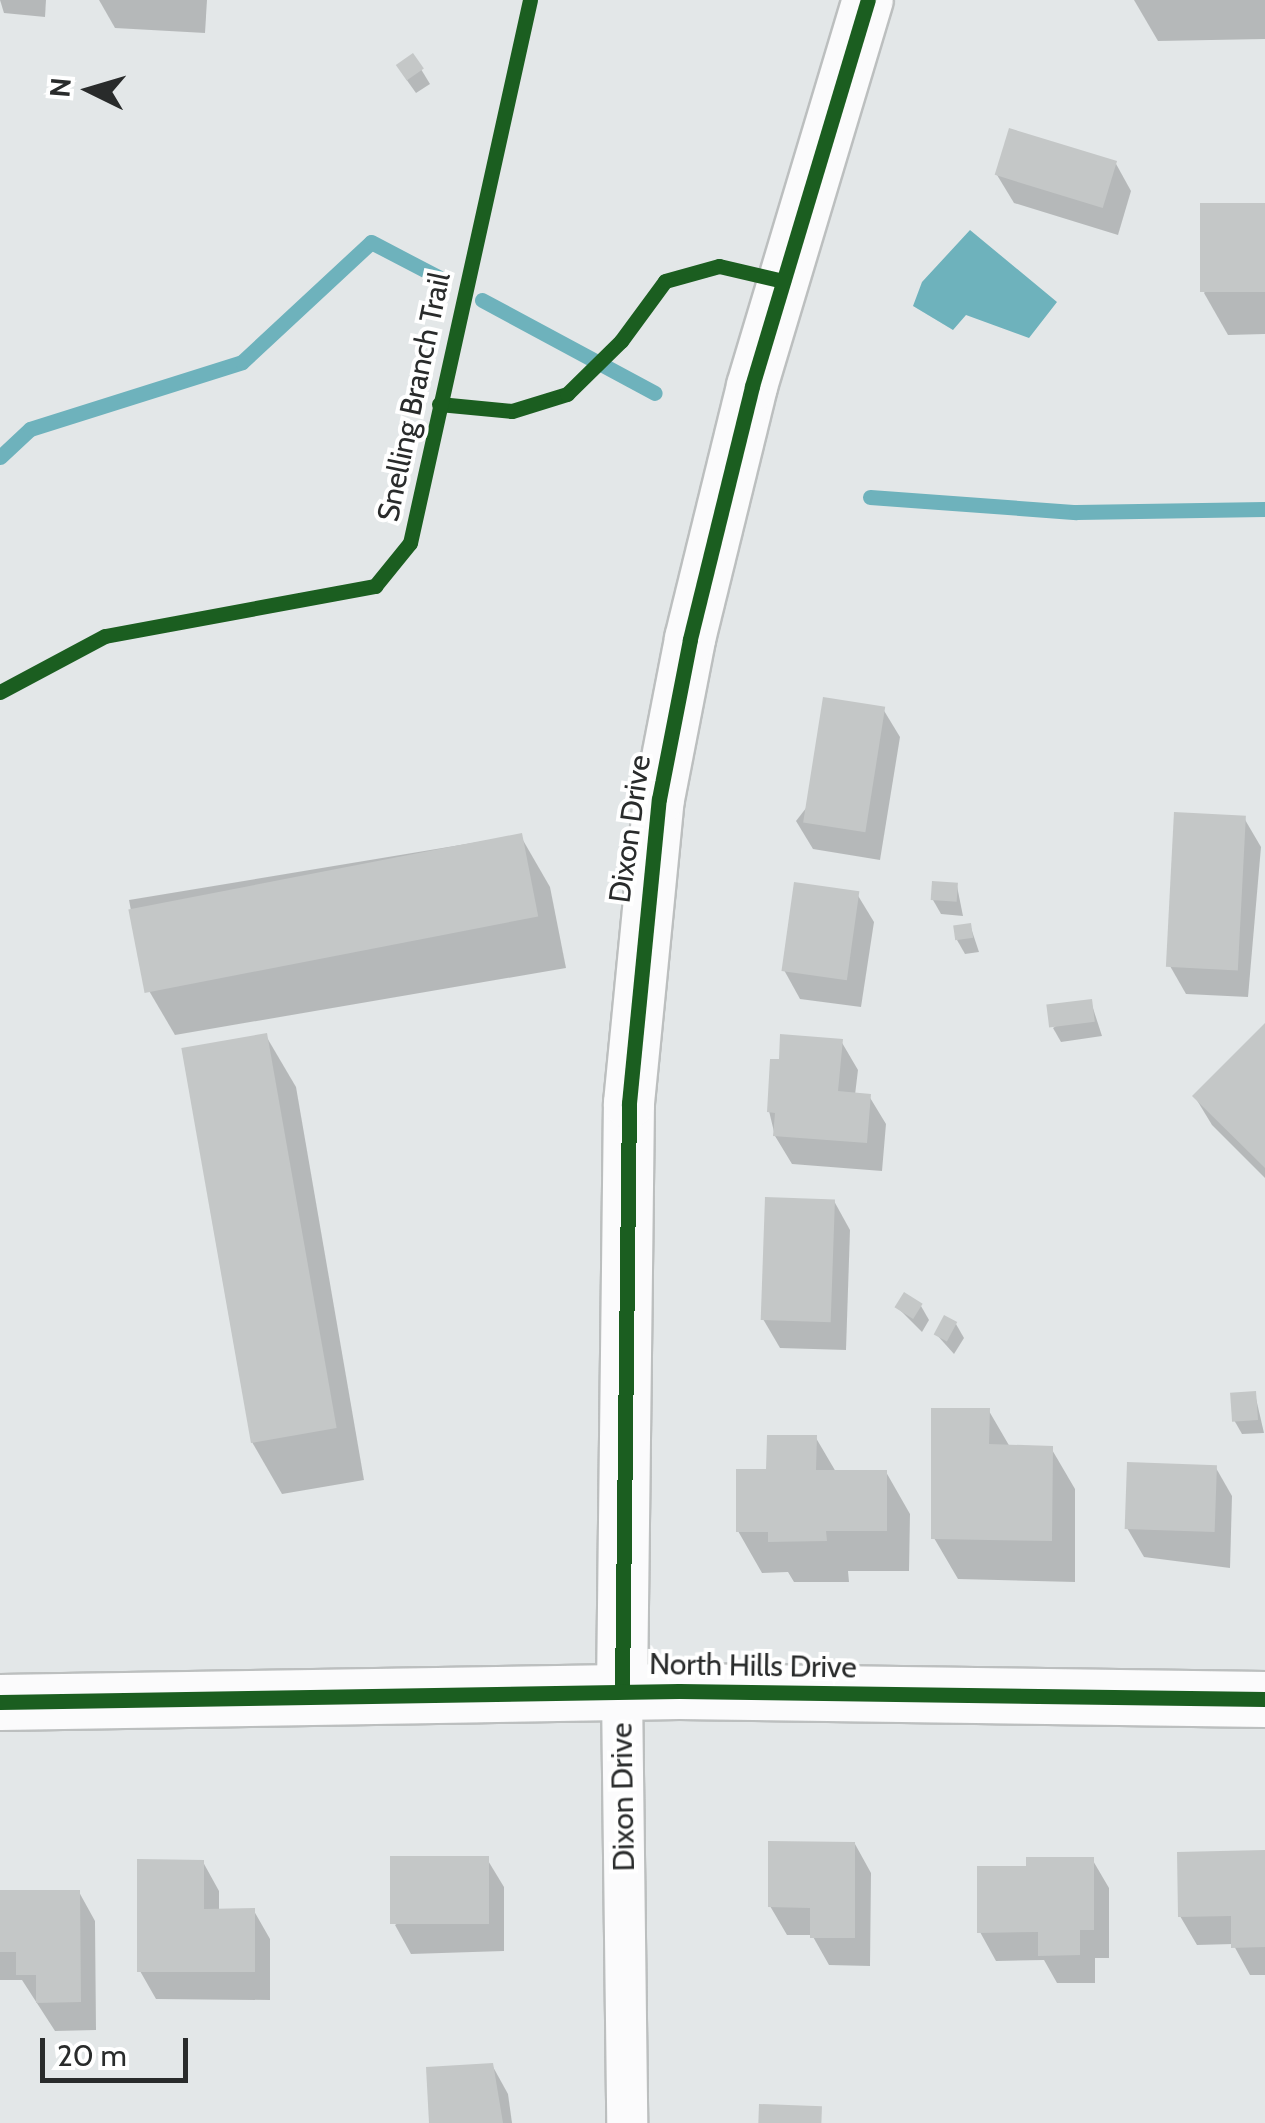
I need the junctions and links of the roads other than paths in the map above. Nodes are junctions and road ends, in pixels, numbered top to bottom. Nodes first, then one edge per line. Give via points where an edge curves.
1 (868, 0) edge
2 (622, 1691) junction
3 (1265, 1698) edge
4 (0, 1702) edge
5 (627, 2123) edge

1 - 2 street, Dixon Drive via 752,386 659,799 628,1103
2 - 3 main road, North Hills Drive
2 - 4 main road, North Hills Drive
2 - 5 street, Dixon Drive

